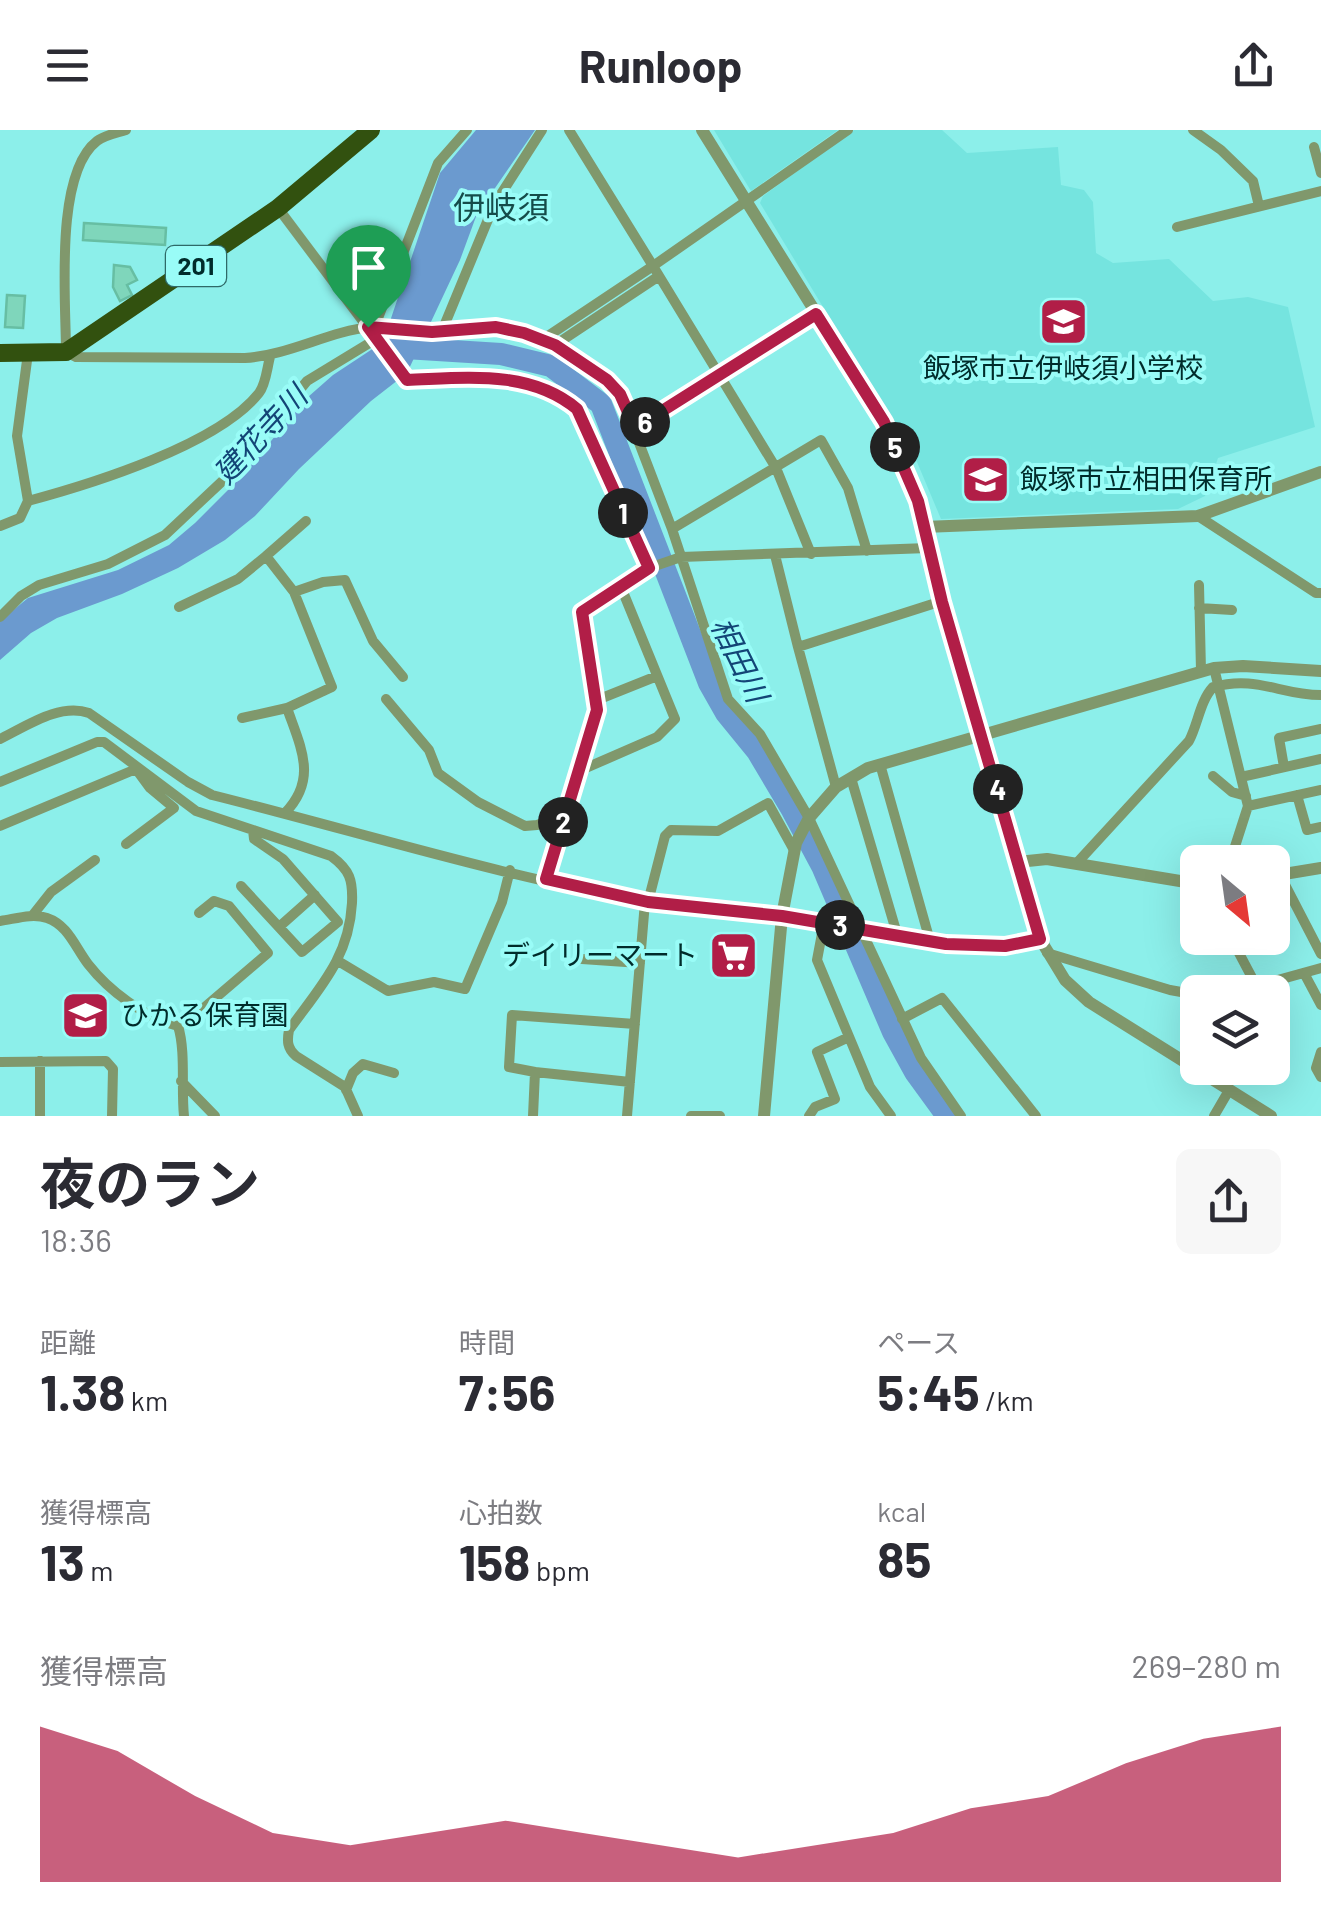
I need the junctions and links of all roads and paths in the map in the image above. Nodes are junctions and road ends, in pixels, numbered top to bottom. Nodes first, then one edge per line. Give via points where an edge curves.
1 (88, 130) edge
2 (126, 130) edge
3 (371, 130) edge
4 (467, 130) edge
5 (542, 130) edge
6 (570, 130) edge
7 (702, 130) edge
8 (848, 130) edge
9 (1193, 130) edge
10 (97, 141) junction
11 (1314, 147) dead end
12 (1321, 173) edge
13 (1321, 191) edge
14 (747, 203) junction
15 (1258, 206) junction
16 (278, 208) junction
17 (1176, 227) dead end
18 (656, 271) junction
19 (816, 314) junction
20 (375, 332) junction
21 (437, 332) junction
22 (542, 340) junction
23 (555, 345) junction
24 (66, 352) junction
25 (0, 353) edge
26 (28, 353) junction
27 (270, 357) junction
28 (719, 376) junction
29 (635, 428) junction
30 (776, 468) junction
31 (1321, 472) edge
32 (28, 501) junction
33 (1198, 516) junction
34 (306, 521) dead end
35 (0, 526) edge
36 (924, 528) junction
37 (672, 529) junction
38 (928, 548) junction
39 (867, 551) junction
40 (811, 554) junction
41 (775, 555) junction
42 (266, 556) junction
43 (681, 557) junction
44 (649, 568) junction
45 (1199, 584) dead end
46 (622, 587) junction
47 (294, 592) junction
48 (1321, 593) edge
49 (942, 602) junction
50 (179, 607) dead end
51 (1199, 608) junction
52 (1232, 610) dead end
53 (0, 617) edge
54 (798, 646) junction
55 (1207, 670) junction
56 (1321, 671) edge
57 (657, 676) junction
58 (402, 677) dead end
59 (1219, 685) junction
60 (1321, 695) edge
61 (386, 698) dead end
62 (597, 700) junction
63 (287, 708) junction
64 (242, 718) dead end
65 (1321, 728) edge
66 (982, 732) junction
67 (0, 739) edge
68 (1321, 759) edge
69 (880, 764) junction
70 (1284, 768) junction
71 (136, 769) junction
72 (579, 771) junction
73 (1213, 776) dead end
74 (1241, 777) junction
75 (851, 778) junction
76 (0, 782) edge
77 (836, 787) junction
78 (1321, 790) edge
79 (1297, 795) junction
80 (1247, 801) junction
81 (285, 813) junction
82 (566, 815) junction
83 (807, 820) junction
84 (0, 826) edge
85 (1321, 828) edge
86 (253, 830) junction
87 (126, 844) dead end
88 (1235, 845) edge
89 (795, 846) junction
90 (95, 860) dead end
91 (1018, 862) junction
92 (1076, 864) junction
93 (1321, 868) edge
94 (510, 870) junction
95 (1290, 873) edge
96 (546, 879) junction
97 (1180, 881) edge
98 (242, 886) dead end
99 (315, 896) junction
100 (1290, 900) edge
101 (646, 902) junction
102 (199, 914) dead end
103 (32, 916) junction
104 (782, 916) junction
105 (0, 922) edge
106 (824, 922) junction
107 (278, 927) junction
108 (860, 928) junction
109 (897, 934) junction
110 (1040, 939) junction
111 (930, 940) junction
112 (1046, 953) junction
113 (1321, 954) edge
114 (582, 958) dead end
115 (338, 961) junction
116 (640, 962) junction
117 (1321, 968) edge
118 (1304, 973) junction
119 (1290, 977) edge
120 (1180, 992) edge
121 (1321, 1005) edge
122 (902, 1019) junction
123 (634, 1024) junction
124 (178, 1026) junction
125 (850, 1037) junction
126 (1321, 1052) edge
127 (40, 1061) junction
128 (0, 1062) edge
129 (535, 1072) junction
130 (394, 1073) dead end
131 (1321, 1076) edge
132 (180, 1080) junction
133 (630, 1082) junction
134 (346, 1090) junction
135 (1228, 1092) junction
136 (1032, 1115) edge
137 (40, 1116) edge
138 (112, 1116) edge
139 (184, 1116) edge
140 (215, 1116) edge
141 (358, 1116) edge
142 (533, 1116) edge
143 (626, 1116) edge
144 (691, 1116) edge
145 (720, 1116) edge
146 (764, 1116) edge
147 (809, 1116) edge
148 (891, 1116) edge
149 (961, 1116) edge
150 (1214, 1116) edge
151 (1270, 1116) edge

1 - 10 street
2 - 10 street
3 - 16 highway, 201
4 - 20 street via 438,163
5 - 21 street via 494,204
6 - 18 street
7 - 14 street
8 - 14 street
9 - 15 street via 1253,180
10 - 24 street via 77,169 68,202
11 - 12 street
13 - 15 street
14 - 18 street
14 - 19 street
15 - 17 street
16 - 20 street
16 - 24 highway, 201
18 - 22 street
18 - 23 street
18 - 28 street
19 - 28 street
19 - 36 street via 884,422
20 - 21 street
20 - 27 street
20 - 44 street via 407,380 516,380 577,409
20 - 53 street via 308,382 231,473 165,535 108,564 39,585
21 - 22 street via 496,327
22 - 23 street
23 - 29 street via 607,380
24 - 26 highway
24 - 27 street
25 - 26 highway
26 - 32 street via 17,436
27 - 32 street via 262,390 216,427 155,458
28 - 29 street
28 - 30 street
29 - 37 street
30 - 37 street
30 - 39 street via 821,440 848,488
30 - 40 street
31 - 33 street
32 - 35 street via 20,518
33 - 36 street
33 - 48 street
34 - 42 street
36 - 38 street
37 - 43 street
38 - 39 street
38 - 49 street
39 - 40 street
40 - 41 street
41 - 43 street
41 - 54 street
42 - 47 street
42 - 50 street via 238,579
43 - 44 street
43 - 83 street via 728,699 760,734
44 - 46 street
45 - 51 street
46 - 57 street
46 - 62 street via 582,612
47 - 58 street via 344,580 373,641
47 - 63 street via 332,687
49 - 54 street
49 - 66 street
51 - 52 street
51 - 55 street
54 - 77 street
55 - 56 street
55 - 59 street
55 - 66 street
57 - 62 street
57 - 72 street via 674,719 656,738
59 - 60 street via 1247,682
59 - 74 street
59 - 92 street via 1208,691 1189,741
61 - 82 street via 429,750 438,773 478,802 525,826
62 - 72 street
63 - 64 street
63 - 81 street via 304,776
65 - 70 street via 1280,738
66 - 69 street
66 - 91 street
67 - 81 street via 76,708 200,788
68 - 70 street
69 - 75 street
69 - 111 street
70 - 74 street
71 - 76 street via 97,742
71 - 84 street
71 - 86 street via 196,812
71 - 87 street via 174,808
72 - 82 street
73 - 80 street
74 - 80 street
75 - 77 street
75 - 109 street
77 - 83 street
78 - 79 street
79 - 80 street
79 - 85 street via 1306,830
80 - 88 street
81 - 94 street
82 - 96 street
83 - 89 street
83 - 108 street
86 - 99 street via 254,839 284,859
86 - 115 street via 331,856 351,875 351,924
89 - 101 street via 768,803 718,831 671,830
89 - 104 street
90 - 103 street via 51,892
91 - 92 street
91 - 110 street
92 - 97 street
93 - 95 street
94 - 96 street
94 - 115 street via 465,989 434,982 388,991
96 - 101 street
98 - 107 street
99 - 107 street
99 - 107 street via 338,922 302,952
100 - 113 street
101 - 104 street
101 - 116 street
102 - 124 street via 214,901 229,906 268,953
103 - 105 street
103 - 124 street via 66,930 88,964 126,1000
104 - 106 street
104 - 146 street
106 - 108 street
106 - 125 street via 818,960
108 - 109 street
108 - 122 street
109 - 111 street
110 - 111 street via 1005,946
110 - 112 street
112 - 120 street
112 - 135 street via 1089,1002
114 - 116 street
115 - 134 street via 287,1041 296,1056
116 - 123 street
117 - 118 street
118 - 119 street
118 - 121 street
122 - 136 street via 942,998
122 - 149 street
123 - 129 street via 512,1014 509,1068
123 - 133 street
124 - 132 street
125 - 147 street via 817,1052 835,1099
125 - 148 street via 870,1087
126 - 131 street
127 - 128 street
127 - 137 street
127 - 138 street via 106,1060 113,1069
129 - 133 street
129 - 142 street
130 - 134 street via 363,1064
132 - 139 street
132 - 140 street
133 - 143 street
134 - 141 street
135 - 150 street
135 - 151 street
144 - 145 street

